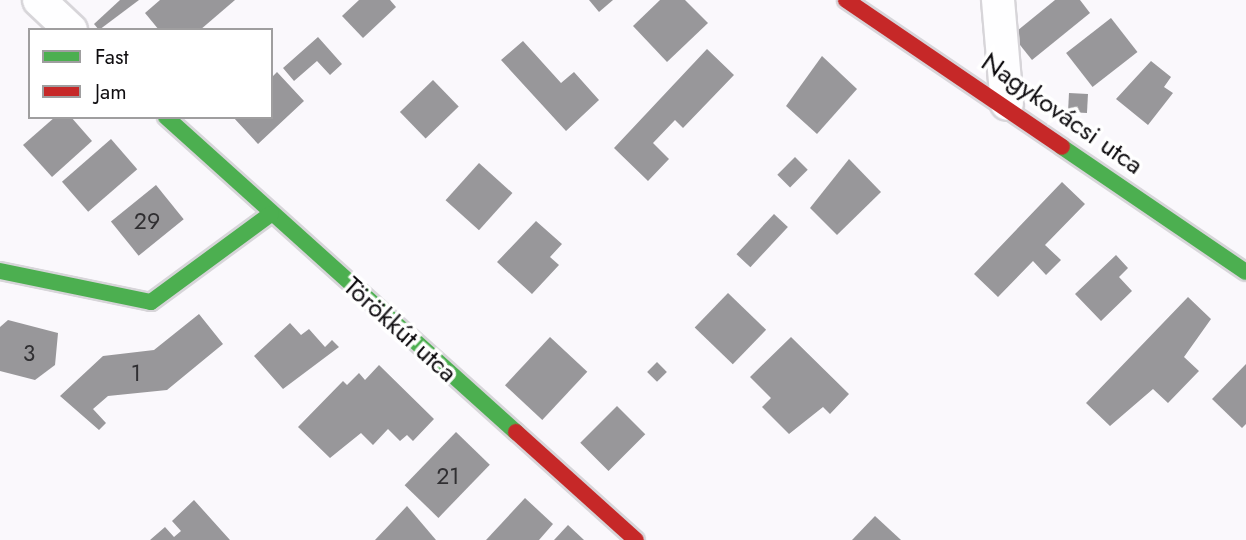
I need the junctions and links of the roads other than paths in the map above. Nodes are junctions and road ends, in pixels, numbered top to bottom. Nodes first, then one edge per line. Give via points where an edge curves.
1 (39, 0) edge
2 (846, 0) edge
3 (998, 0) edge
4 (69, 28) edge
5 (1007, 104) junction
6 (168, 119) edge
7 (271, 214) junction
8 (0, 271) edge
9 (1246, 272) edge
10 (636, 540) edge

1 - 4 street
2 - 5 street, Nagykovácsi utca
3 - 5 street
5 - 9 street, Nagykovácsi utca
6 - 7 street, Törökkút utca
7 - 8 street via 151,302 45,285
7 - 10 street, Törökkút utca

